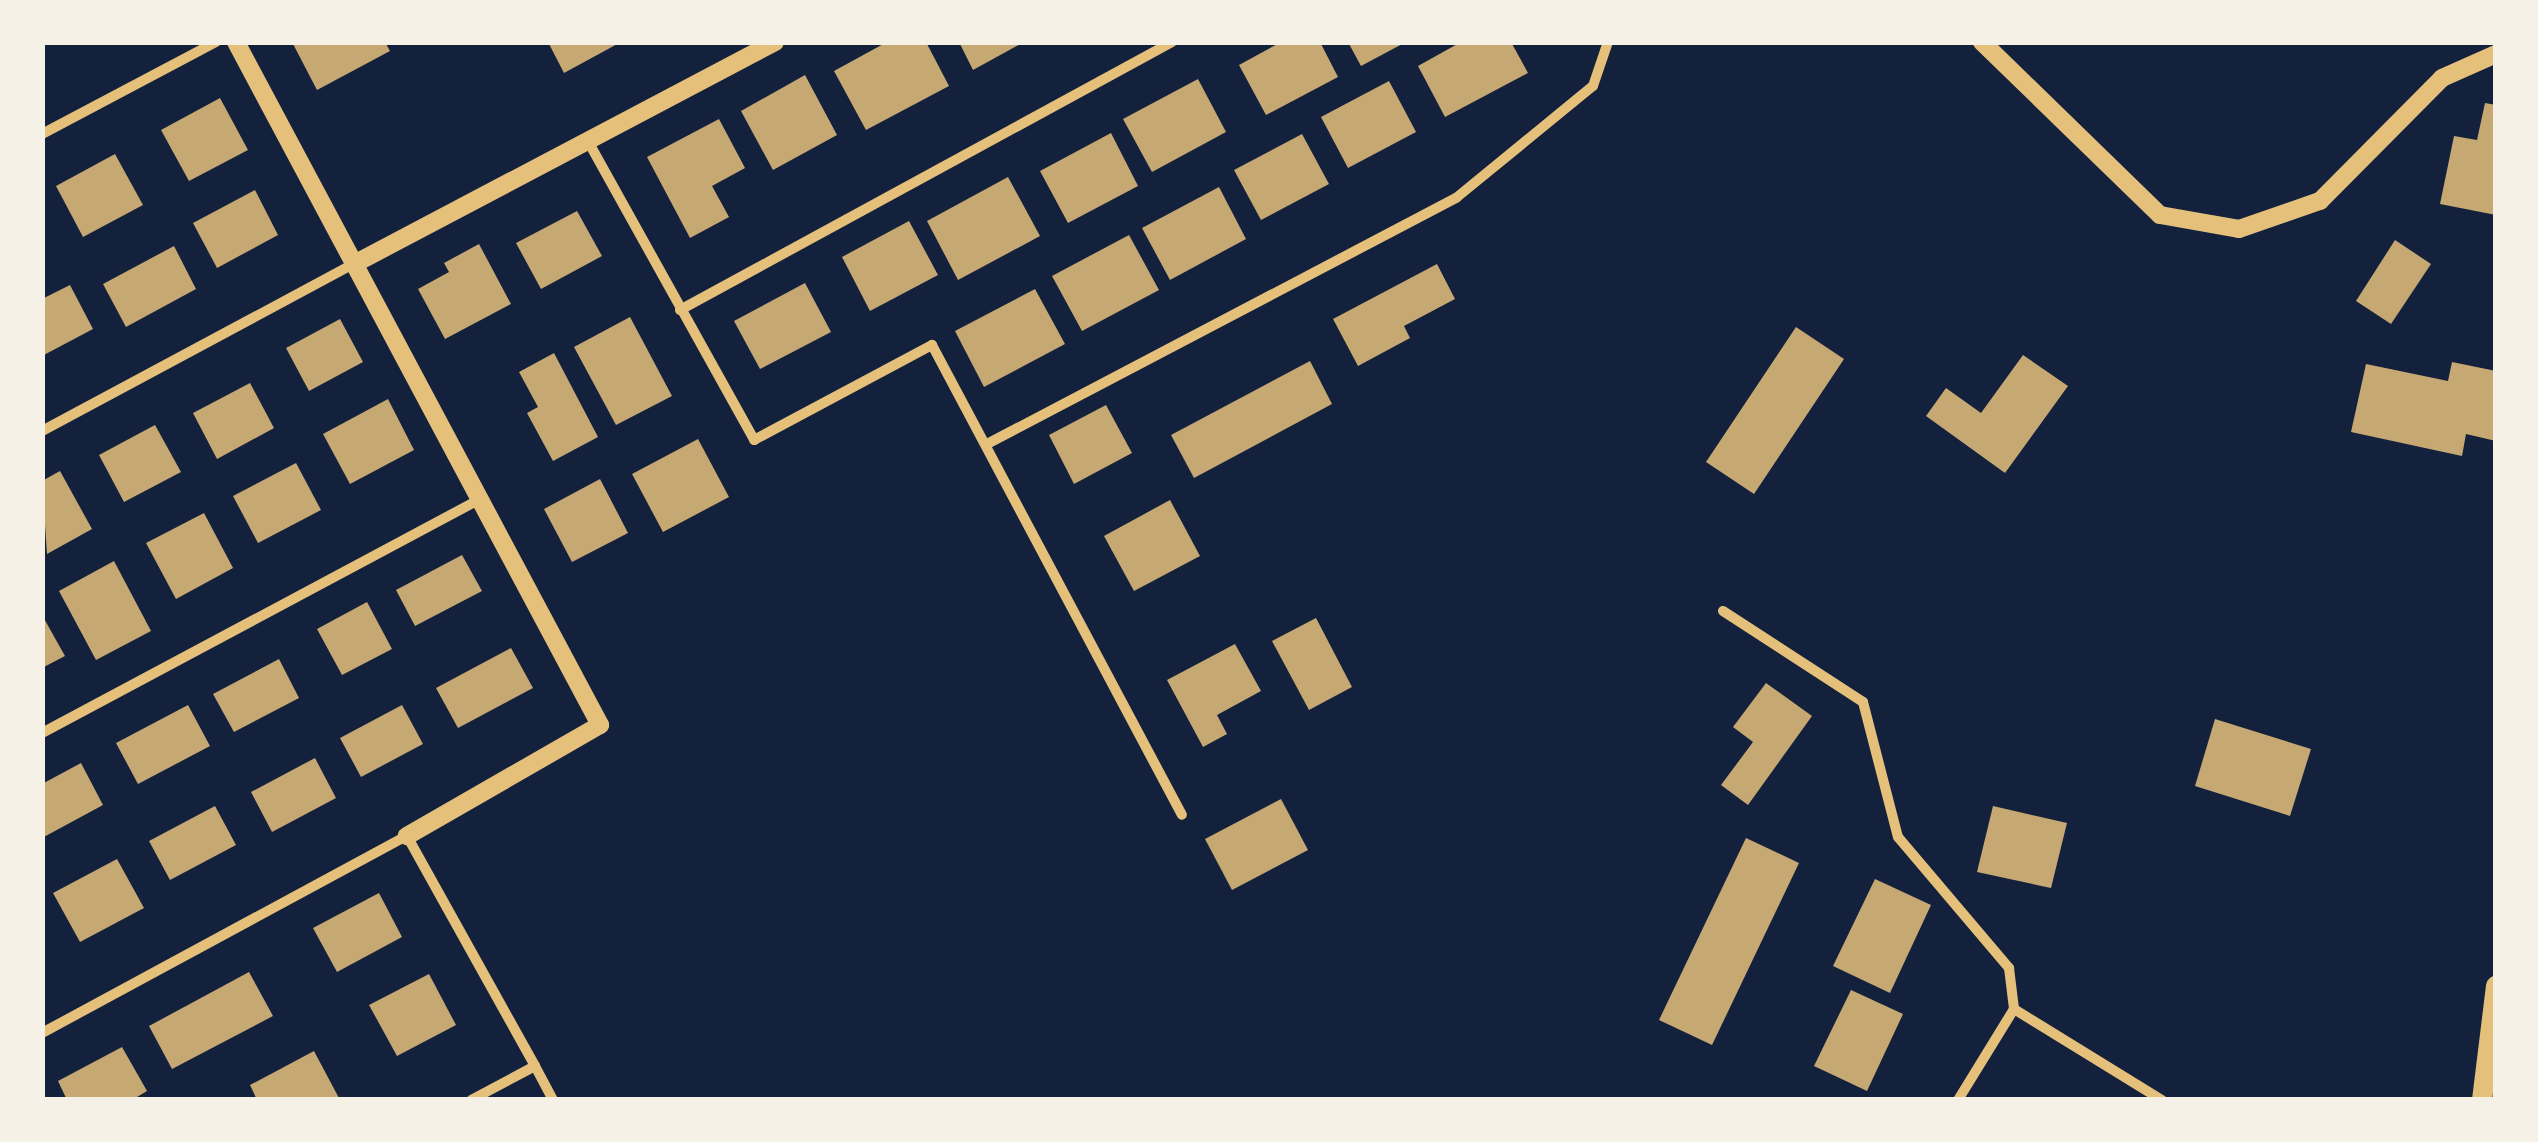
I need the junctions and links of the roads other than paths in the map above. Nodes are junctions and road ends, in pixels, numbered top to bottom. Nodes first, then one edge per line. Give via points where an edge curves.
1 (216, 42) edge
2 (236, 42) edge
3 (774, 42) edge
4 (1172, 42) edge
5 (1608, 42) edge
6 (1982, 42) edge
7 (2496, 54) edge
8 (42, 134) edge
9 (589, 142) junction
10 (354, 264) junction
11 (680, 310) junction
12 (42, 430) edge
13 (987, 444) junction
14 (480, 500) junction
15 (1723, 611) dead end
16 (42, 733) edge
17 (1182, 815) dead end
18 (406, 836) junction
19 (2496, 986) edge
20 (2014, 1009) junction
21 (42, 1033) edge
22 (535, 1066) junction
23 (471, 1100) edge
24 (553, 1100) edge
25 (1958, 1100) edge
26 (2162, 1100) edge
27 (2482, 1100) edge

1 - 8 street
2 - 10 street
3 - 9 street
4 - 11 street
5 - 13 street via 1594,86 1456,198
6 - 7 street via 2160,215 2240,229 2320,201 2442,78
9 - 10 street
9 - 11 street
10 - 12 street
10 - 14 street
11 - 13 street via 754,440 932,345
13 - 17 street
14 - 16 street
14 - 18 street via 600,725
15 - 20 street via 1863,702 1898,837 2009,968
18 - 21 street
18 - 22 street
19 - 27 main road
20 - 25 street
20 - 26 street
22 - 23 street
22 - 24 street

